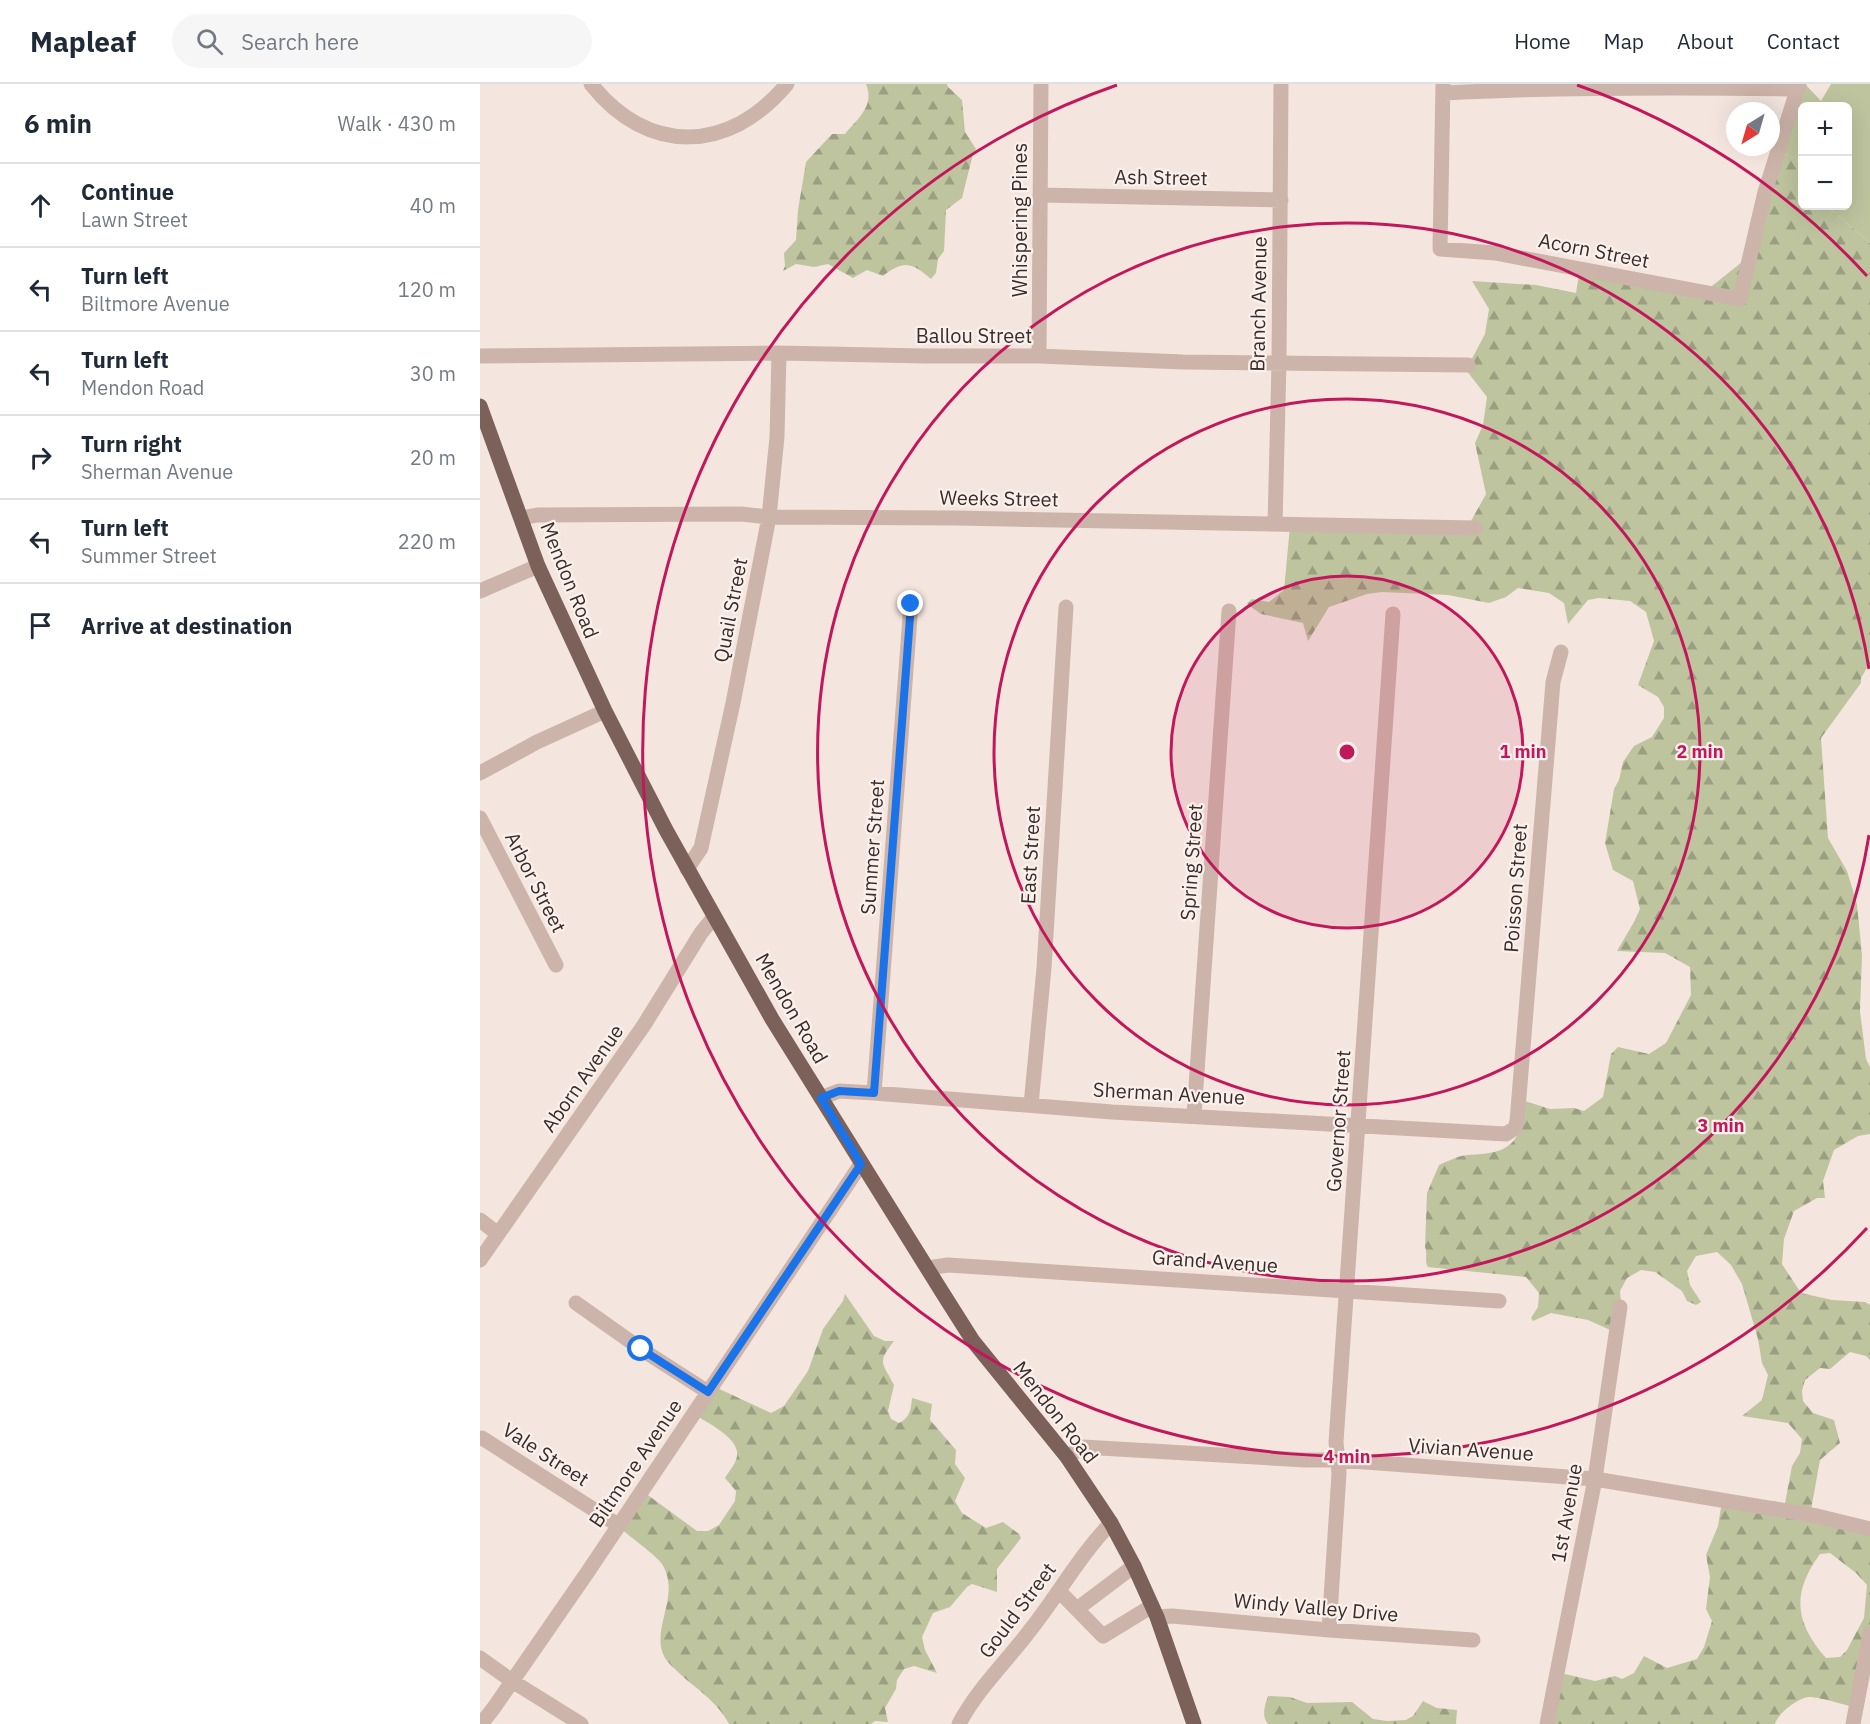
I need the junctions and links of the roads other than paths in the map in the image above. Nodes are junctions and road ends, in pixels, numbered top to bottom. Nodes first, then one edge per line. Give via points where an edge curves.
1 (591, 84) edge
2 (787, 84) edge
3 (1041, 84) edge
4 (1281, 84) edge
5 (1799, 86) edge
6 (1444, 89) edge
7 (1040, 195) junction
8 (1281, 200) junction
9 (779, 353) junction
10 (480, 356) edge
11 (1039, 356) junction
12 (1279, 363) junction
13 (1468, 365) dead end
14 (481, 411) edge
15 (769, 516) junction
16 (522, 518) junction
17 (1275, 524) junction
18 (1475, 528) dead end
19 (538, 566) junction
20 (480, 591) edge
21 (911, 604) dead end
22 (1066, 607) dead end
23 (1229, 611) dead end
24 (1394, 614) dead end
25 (1561, 652) dead end
26 (606, 711) junction
27 (480, 773) edge
28 (480, 818) edge
29 (687, 869) junction
30 (714, 917) junction
31 (556, 965) dead end
32 (874, 1093) junction
33 (821, 1098) junction
34 (1031, 1105) junction
35 (1194, 1115) junction
36 (1359, 1127) junction
37 (1515, 1128) joint
38 (861, 1164) junction
39 (480, 1220) edge
40 (498, 1234) junction
41 (480, 1260) edge
42 (928, 1268) junction
43 (1347, 1292) junction
44 (1499, 1301) dead end
45 (576, 1303) dead end
46 (1620, 1308) dead end
47 (708, 1392) junction
48 (482, 1438) dead end
49 (1067, 1457) junction
50 (1338, 1460) junction
51 (1595, 1479) junction
52 (1111, 1524) junction
53 (618, 1525) junction
54 (1870, 1529) edge
55 (1134, 1566) junction
56 (1059, 1591) junction
57 (1077, 1609) junction
58 (1154, 1612) junction
59 (1329, 1630) junction
60 (1870, 1634) edge
61 (1473, 1640) dead end
62 (480, 1658) edge
63 (512, 1681) junction
64 (481, 1724) edge
65 (581, 1724) edge
66 (959, 1724) edge
67 (1194, 1724) edge
68 (1547, 1724) edge
69 (1853, 1724) edge

1 - 2 street via 621,115 646,129 690,138 731,128 752,117
3 - 7 street, Whispering Pines
4 - 8 street, Branch Avenue
5 - 6 street
5 - 6 street, Acorn Street via 1765,192 1740,299 1495,254 1440,249
7 - 8 street, Ash Street
7 - 11 street, Whispering Pines
8 - 12 street, Branch Avenue
9 - 10 street, Ballou Street
9 - 11 street, Ballou Street
9 - 15 street, Quail Street via 777,437
11 - 12 street, Ballou Street
12 - 13 street, Ballou Street
12 - 17 street, Branch Avenue
14 - 16 main road, Mendon Road
15 - 16 street, Weeks Street via 645,514
15 - 17 street, Weeks Street
15 - 29 street, Quail Street via 701,848
16 - 19 main road, Mendon Road
17 - 18 street, Weeks Street
19 - 20 street
19 - 26 main road, Mendon Road
21 - 32 street, Summer Street
22 - 34 street, East Street via 1044,968
23 - 35 street, Spring Street
24 - 36 street, Governor Street
25 - 37 street, Poisson Street via 1553,682
26 - 27 street
26 - 29 main road, Mendon Road
28 - 31 street, Arbor Street
29 - 30 main road, Mendon Road
30 - 33 main road, Mendon Road
30 - 40 street, Aborn Avenue
32 - 33 street, Sherman Avenue via 839,1091
32 - 34 street, Sherman Avenue
33 - 38 main road, Mendon Road
34 - 35 street, Sherman Avenue
35 - 36 street, Sherman Avenue
36 - 37 street, Sherman Avenue via 1494,1134 1506,1134
36 - 43 street, Governor Street
38 - 42 main road, Mendon Road
38 - 47 street, Biltmore Avenue
39 - 40 street
40 - 41 street, Aborn Avenue
42 - 43 street, Grand Avenue via 948,1265
42 - 49 main road, Mendon Road via 973,1341
43 - 44 street, Grand Avenue
43 - 50 street, Governor Street
45 - 47 street
46 - 51 street, 1st Avenue
47 - 53 street, Biltmore Avenue
48 - 53 street, Vale Street
49 - 50 street, Vivian Avenue via 1083,1447
49 - 52 main road, Mendon Road
50 - 51 street, Vivian Avenue
50 - 59 street, Governor Street
51 - 54 street, Vivian Avenue via 1817,1516
51 - 68 street, 1st Avenue
52 - 55 main road, Mendon Road
52 - 56 street, Gould Street
53 - 63 street, Biltmore Avenue
55 - 57 street
55 - 58 main road, Mendon Road
56 - 57 street
56 - 66 street, Gould Street
57 - 58 street via 1103,1636
58 - 59 street, Windy Valley Drive
58 - 67 main road, Mendon Road
59 - 61 street, Windy Valley Drive
60 - 69 street
62 - 63 street
63 - 64 street, Biltmore Avenue
63 - 65 street

